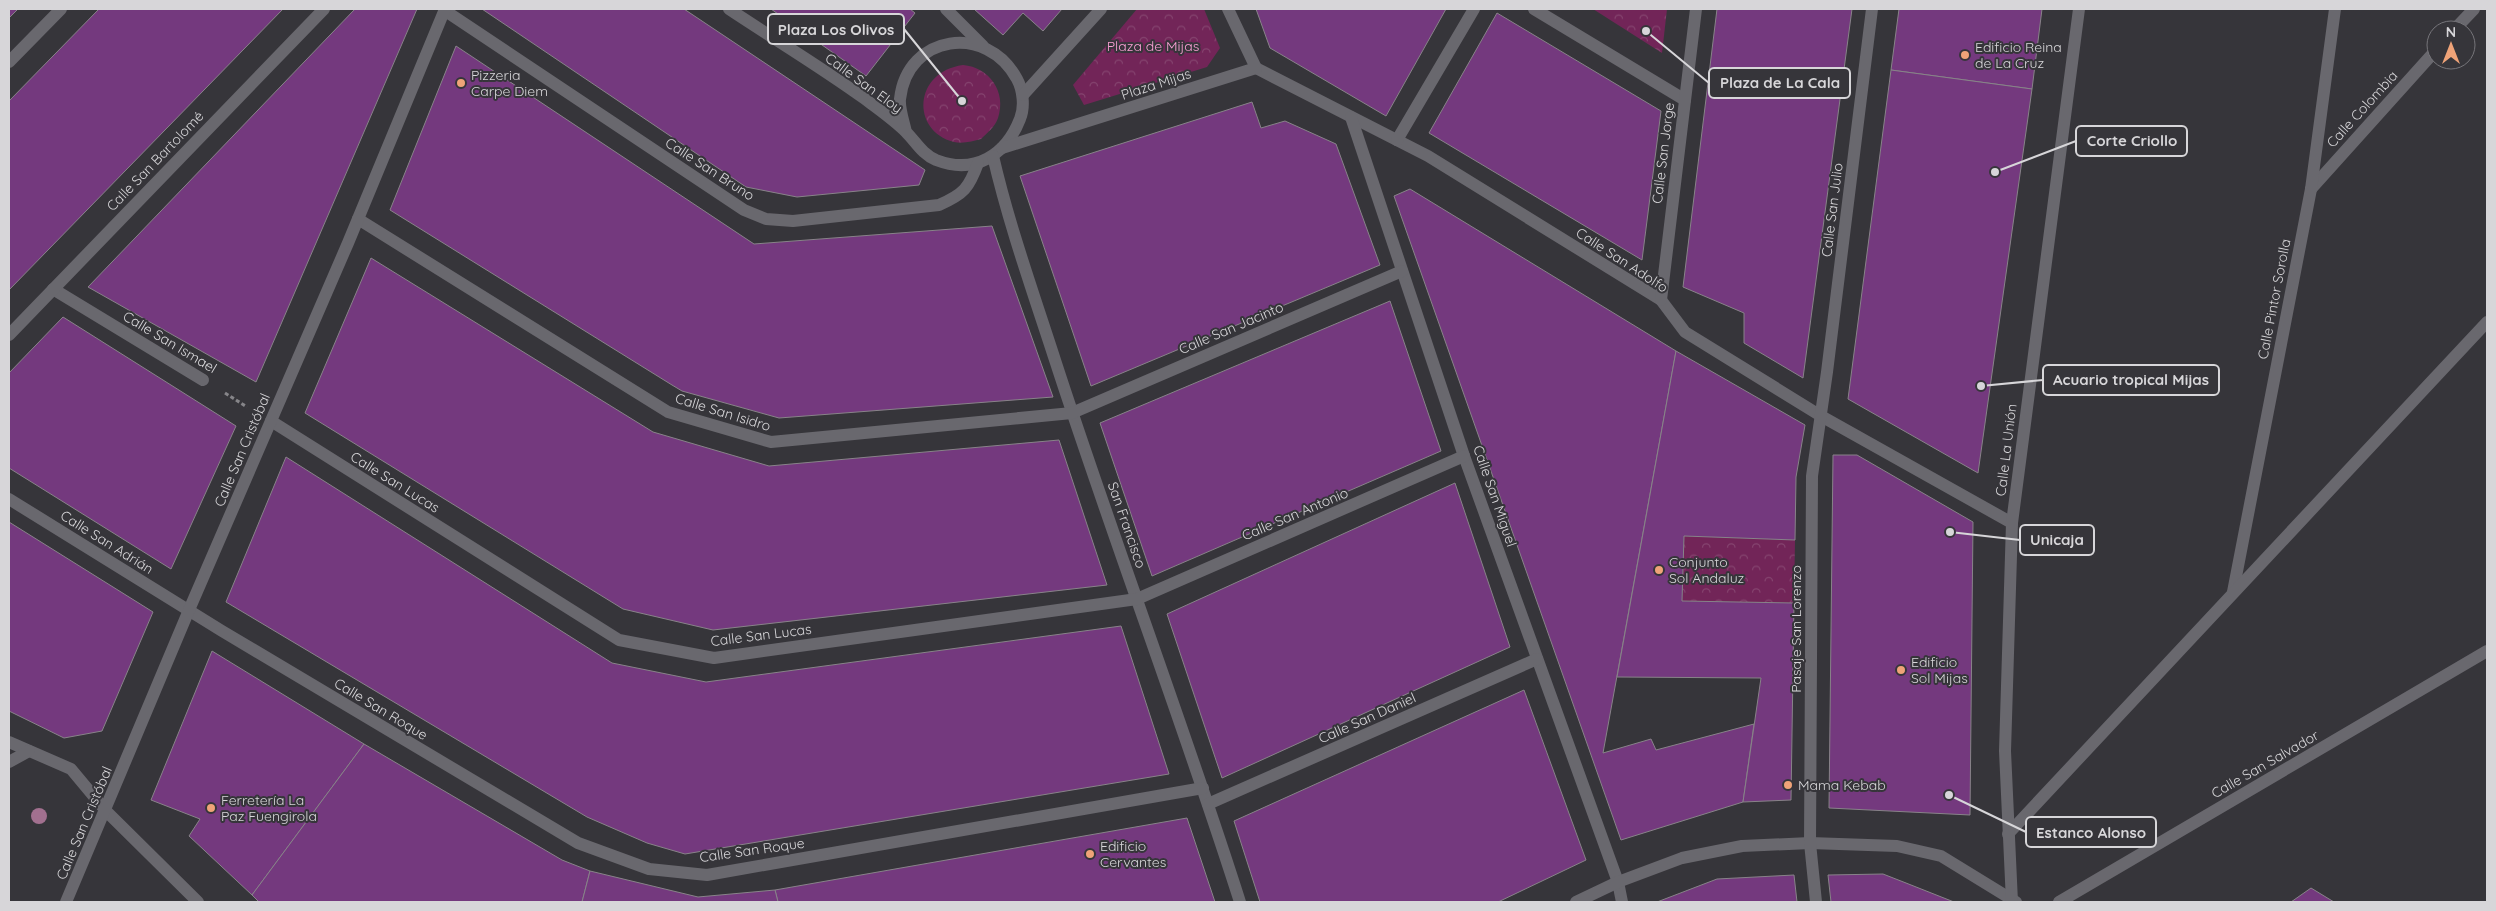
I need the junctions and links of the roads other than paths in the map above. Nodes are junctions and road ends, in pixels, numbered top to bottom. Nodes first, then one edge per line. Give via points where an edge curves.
1 (61, 9) edge
2 (324, 9) edge
3 (444, 9) edge
4 (729, 9) edge
5 (946, 9) edge
6 (1101, 9) edge
7 (1228, 9) edge
8 (1474, 9) edge
9 (1534, 9) edge
10 (1696, 9) edge
11 (1872, 9) edge
12 (2078, 9) edge
13 (2335, 9) edge
14 (2474, 9) edge
15 (2464, 20) edge
16 (983, 46) junction
17 (2426, 61) edge
18 (9, 62) edge
19 (1256, 68) junction
20 (1023, 95) junction
21 (1685, 100) junction
22 (1351, 116) junction
23 (906, 132) junction
24 (1397, 140) junction
25 (998, 152) junction
26 (978, 163) junction
27 (2310, 189) junction
28 (358, 219) junction
29 (1402, 271) junction
30 (53, 289) junction
31 (1661, 300) junction
32 (2487, 322) edge
33 (9, 334) edge
34 (203, 380) road end
35 (1072, 413) junction
36 (1821, 416) junction
37 (271, 421) junction
38 (1464, 456) junction
39 (9, 500) edge
40 (2012, 524) junction
41 (2233, 592) junction
42 (1137, 599) junction
43 (189, 610) junction
44 (2487, 651) edge
45 (1537, 659) junction
46 (9, 742) edge
47 (29, 751) junction
48 (9, 762) edge
49 (1203, 788) junction
50 (1208, 804) junction
51 (106, 812) junction
52 (2008, 834) junction
53 (1810, 843) junction
54 (1618, 882) junction
55 (2013, 901) edge
56 (66, 902) edge
57 (198, 902) edge
58 (1240, 902) edge
59 (1576, 902) edge
60 (1622, 902) edge
61 (1816, 902) edge
62 (2059, 902) edge

1 - 18 street
2 - 30 street, Calle San Bartolomé
3 - 26 street, Calle San Bruno via 744,210 766,219 793,220 939,205 960,195
3 - 28 street, Calle San Cristóbal
4 - 23 street, Calle San Eloy via 864,98
5 - 16 street
6 - 20 street
7 - 19 street
8 - 24 street
9 - 21 street
10 - 21 street, Calle San Jorge
11 - 36 street, Calle San Julio
12 - 40 street, Calle La Unión
13 - 27 street, Calle Pintor Sorolla
14 - 15 street
16 - 20 street via 1010,65
16 - 23 street via 962,42 937,46 919,58 904,80 899,101
17 - 27 street, Calle Colombia
19 - 22 street, Calle San Adolfo
19 - 25 street, Plaza Mijas
20 - 25 street via 1022,116 1010,142
21 - 31 street, Calle San Jorge
22 - 24 street, Calle San Adolfo
22 - 29 street, Calle San Miguel
23 - 26 street via 919,149 936,159 957,165
24 - 31 street, Calle San Adolfo
25 - 26 street
25 - 35 street, San Francisco via 1003,197
27 - 41 street, Calle Pintor Sorolla
28 - 35 street, Calle San Isidro via 668,412 771,442
28 - 37 street, Calle San Cristóbal
29 - 35 street, Calle San Jacinto
29 - 38 street, Calle San Miguel
30 - 33 street, Calle San Bartolomé
30 - 34 street, Calle San Ismael
31 - 36 street, Calle San Adolfo via 1685,332
32 - 41 street
35 - 42 street, San Francisco
36 - 40 street, Calle San Adolfo
36 - 53 street, Pasaje San Lorenzo via 1812,476
37 - 42 street, Calle San Lucas via 619,640 714,658
37 - 43 street, Calle San Cristóbal
38 - 42 street, Calle San Antonio
38 - 45 street, Calle San Miguel
39 - 43 street, Calle San Adrián
40 - 52 street, Calle La Unión via 2005,751
41 - 52 street
42 - 49 street, San Francisco
43 - 49 street, Calle San Roque via 578,843 649,869 707,875
43 - 51 street, Calle San Cristóbal
44 - 62 street, Calle San Salvador
45 - 50 street, Calle San Daniel
45 - 54 street, Calle San Miguel
46 - 47 street
47 - 48 street
47 - 51 street via 71,769
49 - 50 street, San Francisco
50 - 58 street, San Francisco
51 - 56 street, Calle San Cristóbal
51 - 57 street
52 - 55 street, Calle La Unión
53 - 54 street via 1742,846 1682,858
53 - 55 street via 1897,846 1941,856
53 - 61 street, Pasaje San Lorenzo
54 - 59 street
54 - 60 street, Calle San Miguel

